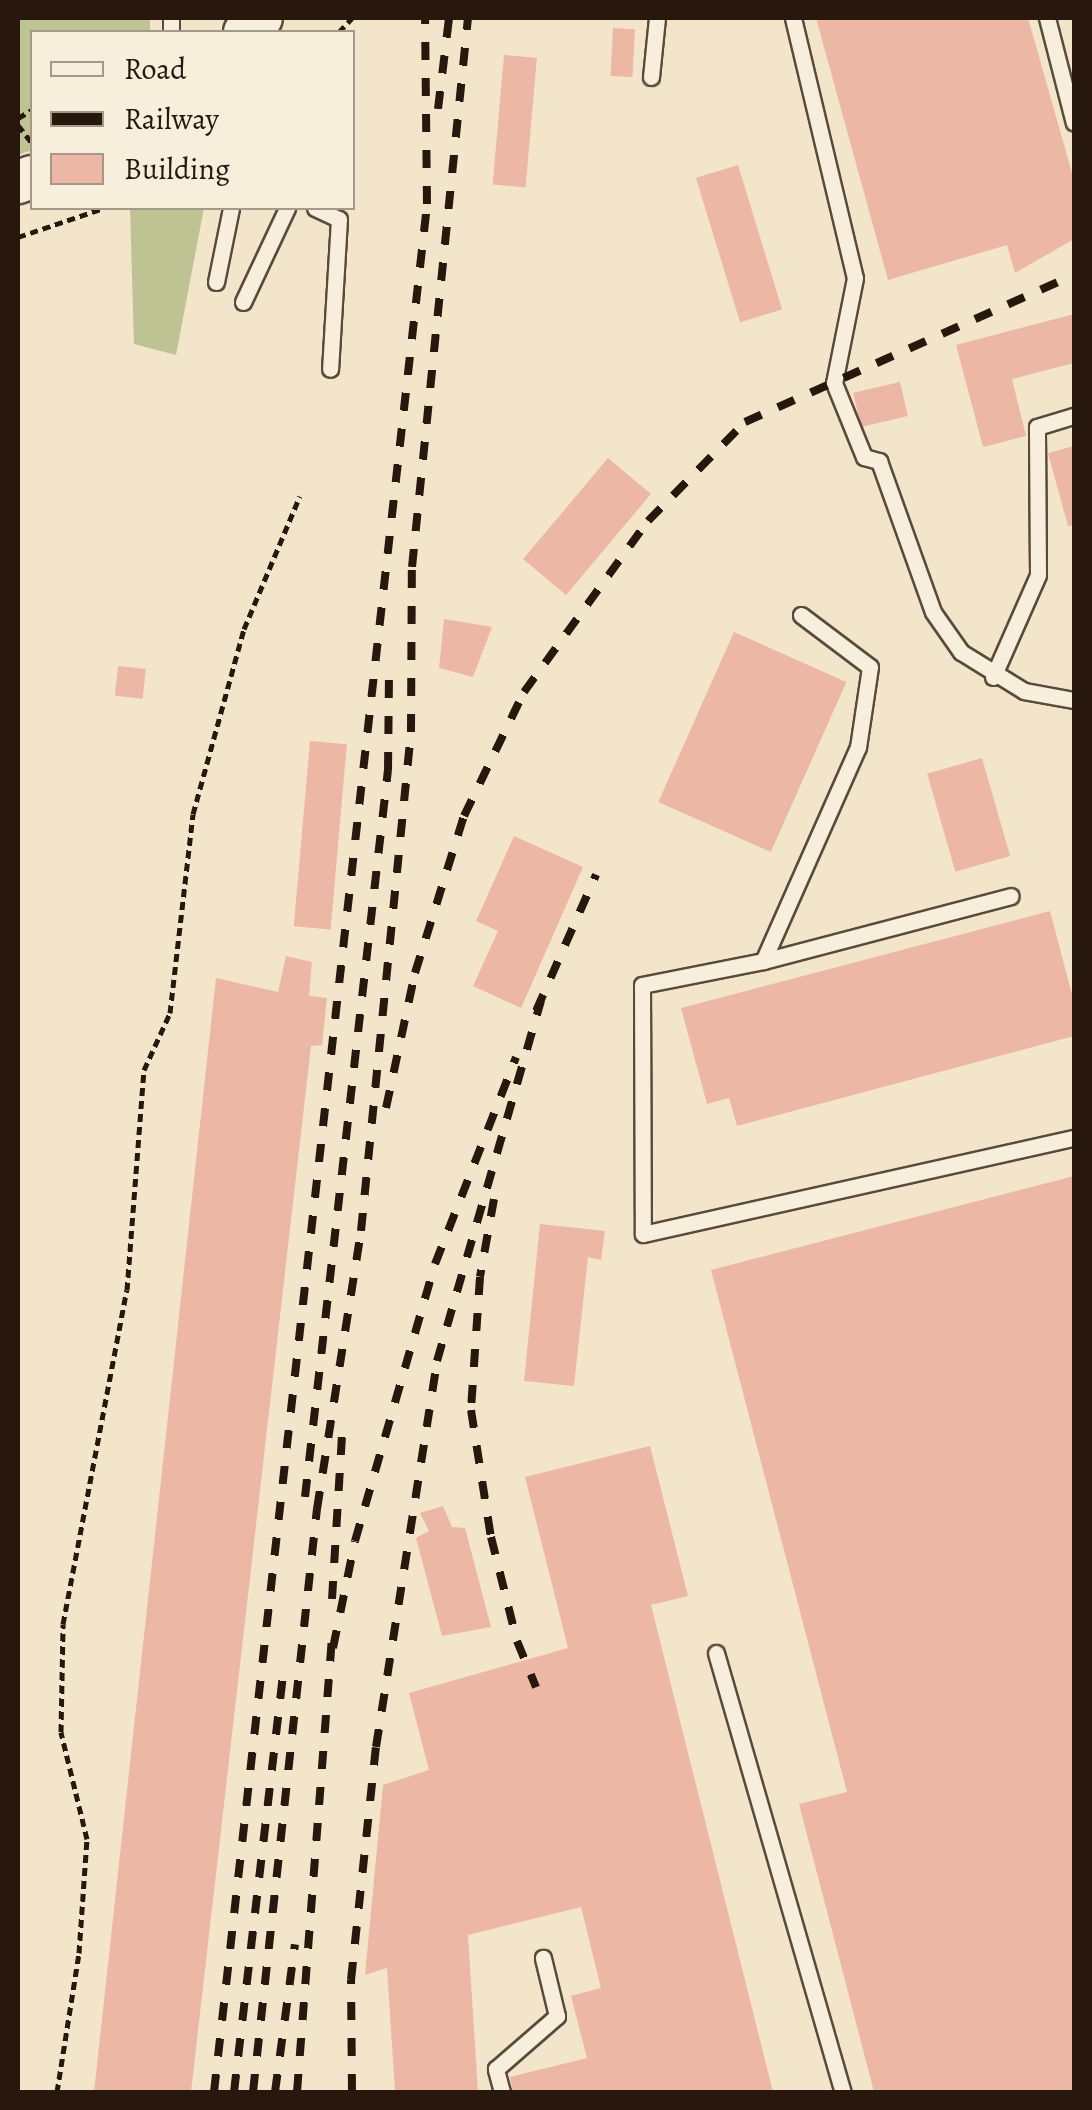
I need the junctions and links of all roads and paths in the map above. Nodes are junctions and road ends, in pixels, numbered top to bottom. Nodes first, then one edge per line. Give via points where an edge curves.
1 (657, 18) edge
2 (793, 18) edge
3 (1047, 18) edge
4 (651, 76) dead end
5 (1074, 123) edge
6 (98, 210) edge
7 (231, 210) edge
8 (286, 210) edge
9 (319, 210) edge
10 (18, 236) edge
11 (216, 282) dead end
12 (242, 302) dead end
13 (330, 369) dead end
14 (1074, 416) edge
15 (300, 496) dead end
16 (800, 616) dead end
17 (992, 677) junction
18 (1074, 700) edge
19 (1011, 896) dead end
20 (762, 961) junction
21 (1074, 1138) edge
22 (716, 1653) dead end
23 (543, 1958) dead end
24 (57, 2092) edge
25 (502, 2092) edge
26 (843, 2092) edge

1 - 4 lane
2 - 17 lane via 855,278 834,382 864,457 878,462 933,612 962,652
3 - 5 lane
6 - 10 path
7 - 11 lane
8 - 12 lane
9 - 13 lane via 339,219
14 - 17 lane via 1036,427 1038,575
15 - 24 path via 228,684 194,814 170,1013 144,1070 126,1290 63,1624 61,1732 87,1838 79,1953
16 - 20 lane via 870,667 858,748
17 - 18 lane
19 - 20 lane
20 - 21 lane via 642,985 643,1234
22 - 26 lane
23 - 25 lane via 557,2016 496,2069

